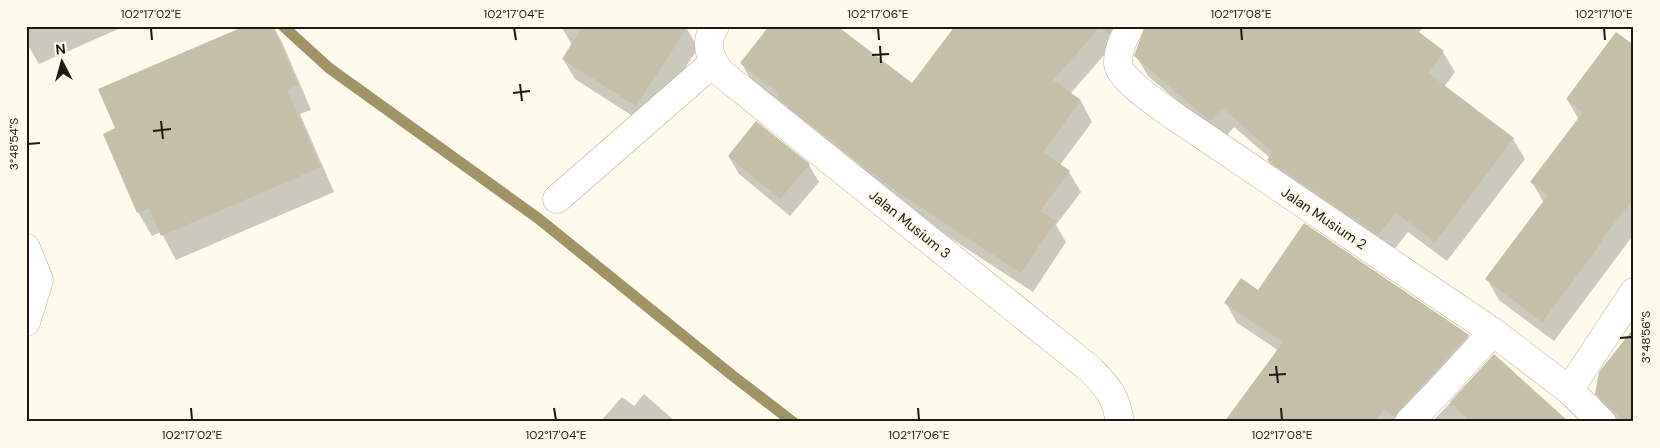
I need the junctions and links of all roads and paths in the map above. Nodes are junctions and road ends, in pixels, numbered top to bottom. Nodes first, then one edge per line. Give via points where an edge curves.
1 (715, 26) edge
2 (1130, 26) edge
3 (713, 63) junction
4 (557, 198) dead end
5 (26, 248) edge
6 (1634, 292) edge
7 (26, 322) edge
8 (1493, 332) junction
9 (1569, 390) junction
10 (1120, 422) edge
11 (1409, 422) edge
12 (1602, 422) edge

1 - 3 street via 709,35 708,47
2 - 8 street, Jalan Musium 2 via 1120,45 1118,65 1123,75 1177,118
3 - 4 street
3 - 10 street, Jalan Musium 3 via 720,72 1090,369 1110,390 1118,406
5 - 7 street via 39,280
6 - 9 street
8 - 9 street, Jalan Musium 2
8 - 11 street
9 - 12 street, Jalan Musium 2

